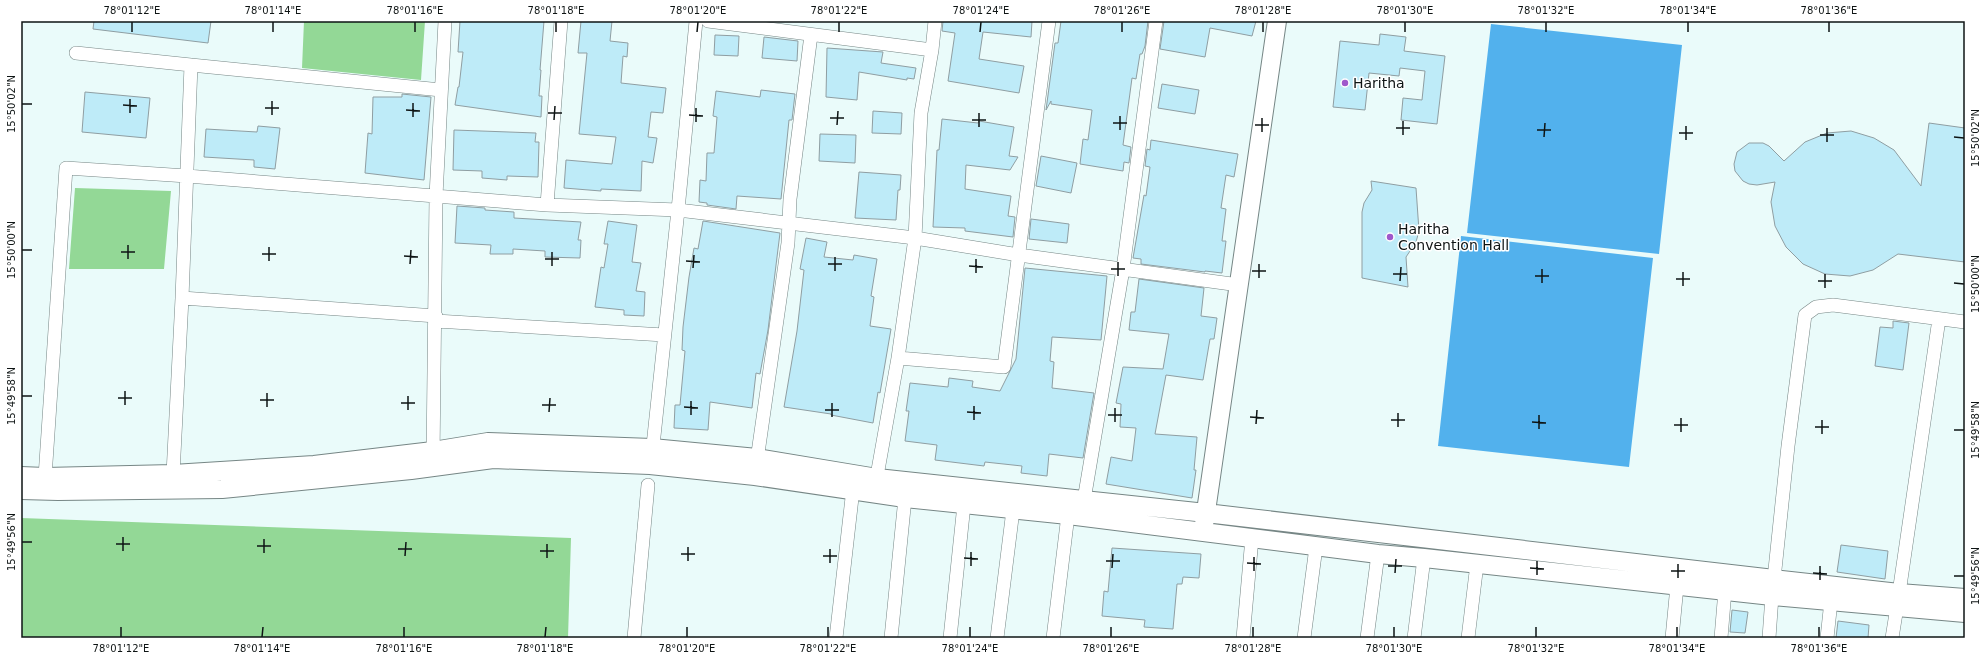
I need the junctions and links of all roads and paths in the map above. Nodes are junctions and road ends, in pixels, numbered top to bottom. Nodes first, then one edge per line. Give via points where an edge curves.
1 (445, 21) edge
2 (562, 21) edge
3 (696, 21) edge
4 (708, 21) edge
5 (935, 21) edge
6 (1049, 21) edge
7 (1156, 21) edge
8 (1277, 21) edge
9 (811, 34) junction
10 (932, 50) junction
11 (76, 53) dead end
12 (191, 65) junction
13 (442, 90) junction
14 (187, 176) junction
15 (436, 196) junction
16 (547, 205) junction
17 (678, 210) junction
18 (789, 224) junction
19 (914, 238) junction
20 (1019, 255) junction
21 (1123, 269) junction
22 (1239, 285) junction
23 (182, 298) junction
24 (436, 318) junction
25 (1940, 319) junction
26 (1965, 322) edge
27 (664, 335) junction
28 (898, 358) junction
29 (651, 457) junction
30 (757, 458) junction
31 (434, 459) junction
32 (172, 474) junction
33 (302, 474) junction
34 (21, 476) edge
35 (755, 476) junction
36 (45, 477) junction
37 (648, 485) dead end
38 (875, 485) junction
39 (853, 489) junction
40 (21, 490) edge
41 (965, 496) junction
42 (905, 498) junction
43 (1084, 500) junction
44 (1013, 510) junction
45 (1206, 513) junction
46 (1068, 515) junction
47 (1203, 533) junction
48 (1252, 538) junction
49 (1316, 547) junction
50 (1378, 554) junction
51 (1424, 558) junction
52 (1477, 564) junction
53 (1677, 586) junction
54 (1773, 588) junction
55 (1726, 590) junction
56 (1965, 598) edge
57 (1898, 600) junction
58 (1831, 601) junction
59 (1965, 613) edge
60 (634, 638) edge
61 (836, 638) edge
62 (891, 638) edge
63 (950, 638) edge
64 (997, 638) edge
65 (1053, 638) edge
66 (1243, 638) edge
67 (1304, 638) edge
68 (1368, 638) edge
69 (1414, 638) edge
70 (1468, 638) edge
71 (1672, 638) edge
72 (1721, 638) edge
73 (1769, 638) edge
74 (1827, 638) edge
75 (1892, 638) edge

1 - 13 street
2 - 16 street
3 - 17 street
4 - 9 street
5 - 10 street
6 - 20 street
7 - 21 street
8 - 22 street
9 - 10 street
9 - 18 street
10 - 19 street via 921,113
11 - 12 street
12 - 13 street
12 - 14 street
13 - 15 street
14 - 15 street
14 - 23 street
14 - 36 street via 66,168
15 - 16 street
15 - 24 street
16 - 17 street
17 - 18 street
17 - 27 street
18 - 19 street
18 - 30 street via 781,298
19 - 20 street
19 - 28 street
20 - 21 street
20 - 28 street via 1004,367
21 - 22 street
21 - 43 street
22 - 45 street
23 - 24 street
23 - 32 street
24 - 27 street
24 - 31 street
25 - 26 street
25 - 54 street via 1833,305 1816,307 1805,315
25 - 57 street
27 - 29 street
28 - 38 street
29 - 30 street
29 - 31 street via 555,453 488,442
29 - 35 street
30 - 35 street
30 - 38 street
31 - 33 street
32 - 33 street
32 - 36 street
33 - 40 street via 222,489
34 - 36 street
35 - 39 street
37 - 60 street
38 - 39 street
38 - 41 street
38 - 42 street
39 - 61 street
41 - 42 street
41 - 43 street
41 - 44 street
41 - 63 street
42 - 62 street
43 - 45 street
44 - 46 street
44 - 64 street
45 - 47 street
45 - 54 street
46 - 47 street
46 - 65 street
47 - 48 street
48 - 49 street
48 - 66 street
49 - 50 street
49 - 67 street
50 - 51 street
50 - 68 street
51 - 52 street
51 - 69 street
52 - 53 street
52 - 70 street
53 - 55 street
53 - 71 street
54 - 55 street
54 - 57 street
54 - 58 street
54 - 73 street
55 - 72 street
56 - 57 street
57 - 58 street
57 - 59 street
57 - 75 street
58 - 74 street

